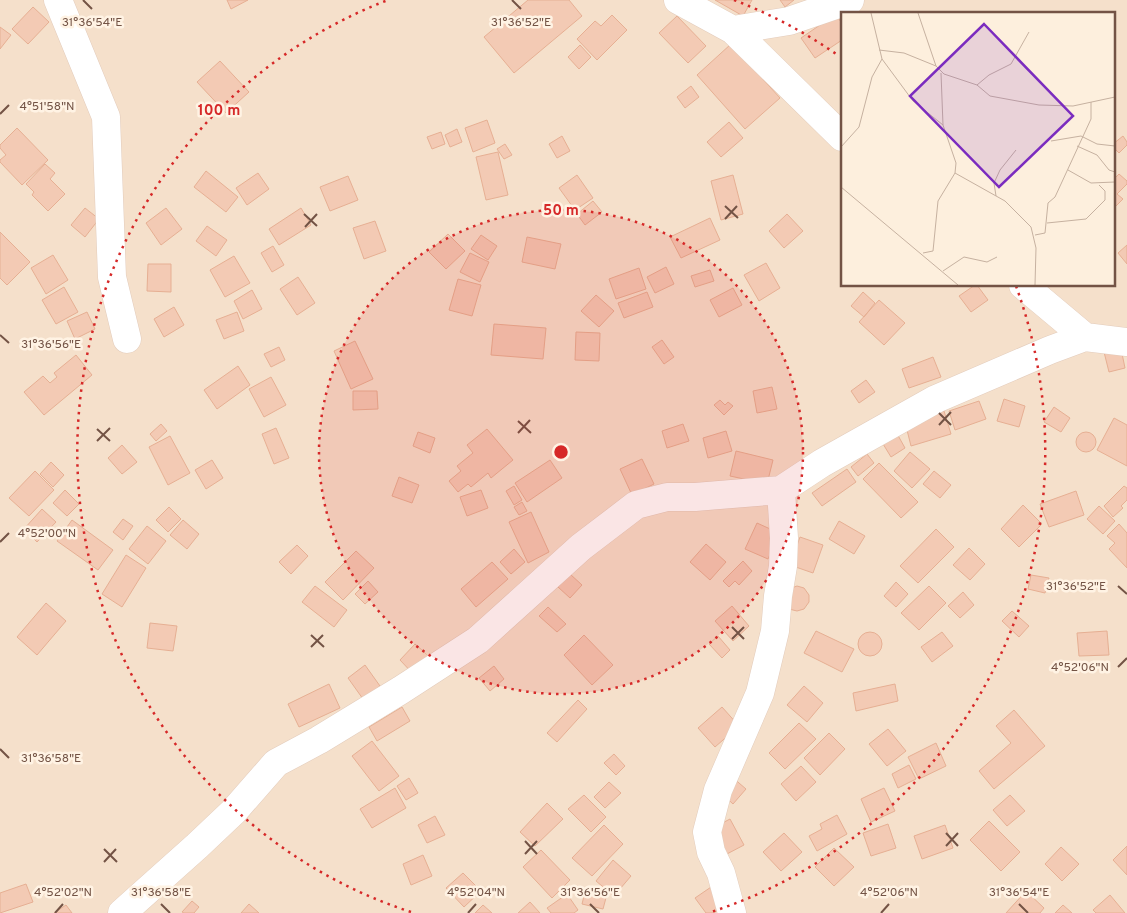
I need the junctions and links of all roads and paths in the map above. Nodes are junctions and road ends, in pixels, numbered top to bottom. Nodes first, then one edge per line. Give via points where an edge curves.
1 (58, 0) edge
2 (678, 0) edge
3 (850, 0) edge
4 (733, 30) junction
5 (841, 136) edge
6 (1024, 286) edge
7 (1085, 337) junction
8 (127, 339) dead end
9 (1127, 342) edge
10 (781, 490) junction
11 (122, 913) edge
12 (732, 913) edge

1 - 8 street via 106,117 112,277
2 - 4 street
3 - 4 street via 789,21
4 - 5 street
6 - 7 street
7 - 9 street
7 - 10 street via 936,399 822,463
10 - 11 street via 667,497 636,505 582,547 478,640 319,740 276,763 234,811
10 - 12 street via 783,566 775,631 760,693 718,790 707,832

